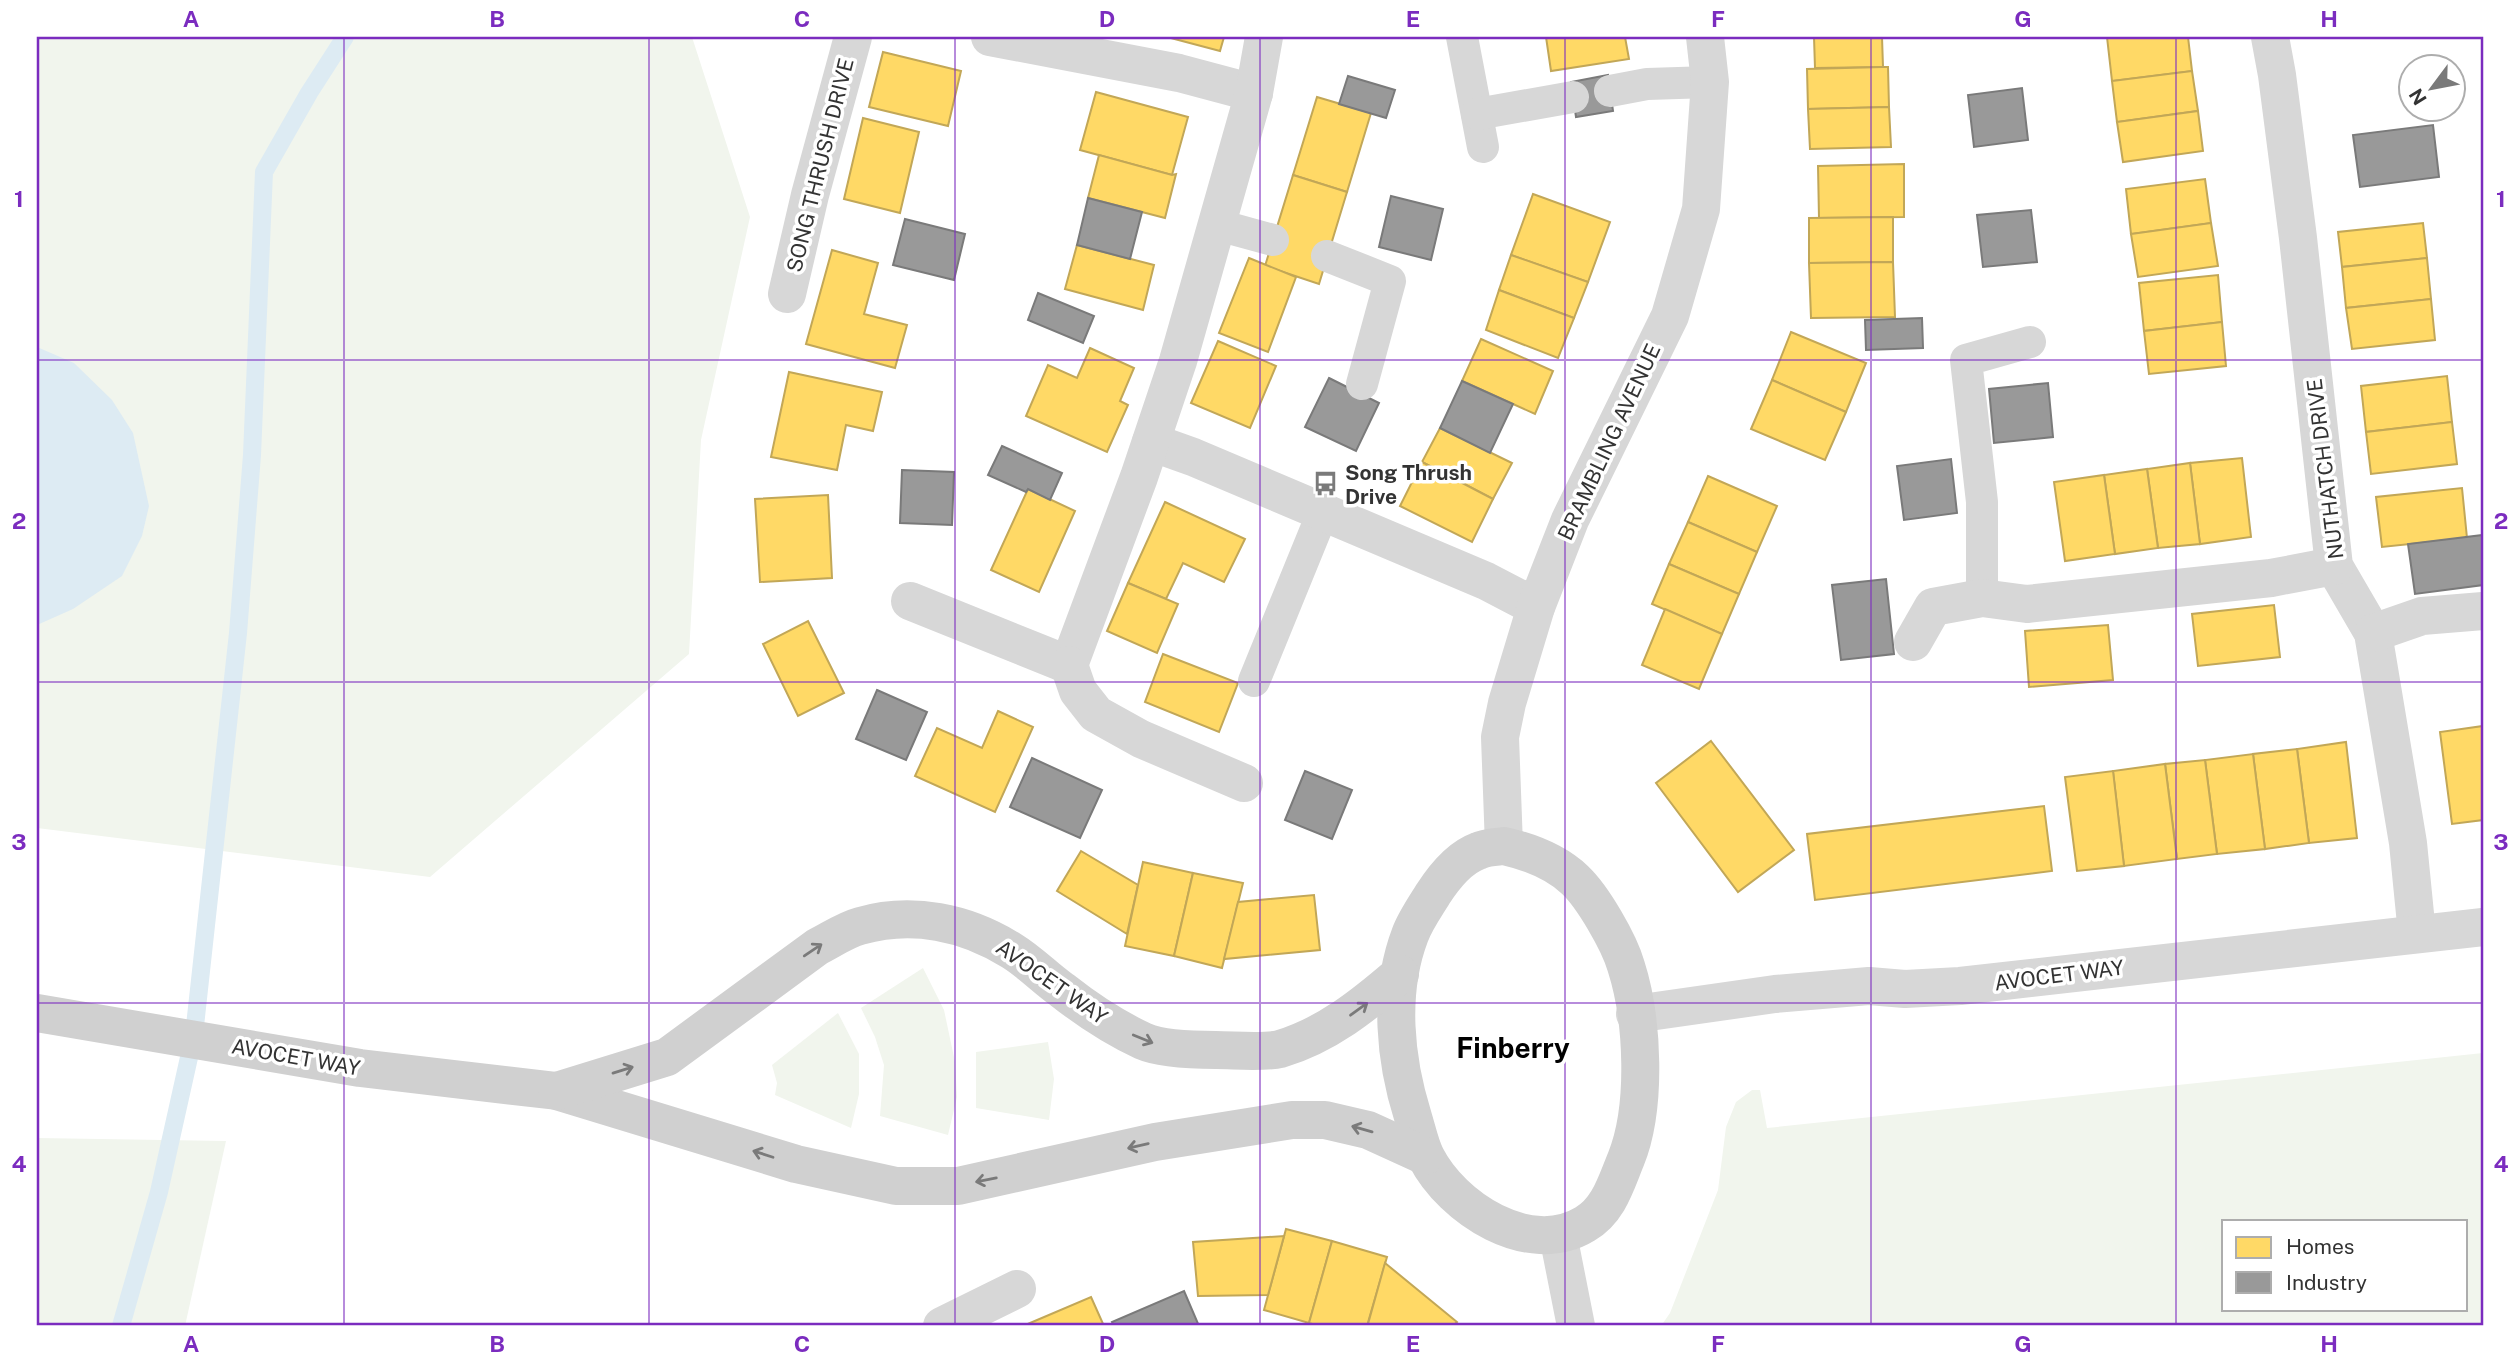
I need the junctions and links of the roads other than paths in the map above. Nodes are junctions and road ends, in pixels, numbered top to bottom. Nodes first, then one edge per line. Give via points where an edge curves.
1 (853, 37) edge
2 (990, 37) edge
3 (1264, 37) edge
4 (1462, 37) edge
5 (1705, 37) edge
6 (2270, 37) edge
7 (1710, 82) junction
8 (1610, 91) dead end
9 (1254, 93) junction
10 (1573, 97) dead end
11 (1477, 114) junction
12 (1483, 147) dead end
13 (1218, 225) junction
14 (1273, 240) dead end
15 (1327, 256) dead end
16 (787, 294) dead end
17 (2030, 342) dead end
18 (1362, 384) dead end
19 (1151, 442) junction
20 (1323, 512) junction
21 (2334, 566) junction
22 (1982, 598) junction
23 (910, 601) dead end
24 (1536, 607) junction
25 (2483, 611) edge
26 (2374, 633) junction
27 (1913, 642) dead end
28 (1069, 665) junction
29 (1254, 681) dead end
30 (1244, 783) dead end
31 (1504, 846) junction
32 (2483, 927) edge
33 (2417, 933) junction
34 (1400, 974) junction
35 (37, 1013) edge
36 (1635, 1014) junction
37 (558, 1091) junction
38 (1425, 1156) junction
39 (1558, 1235) junction
40 (1017, 1289) dead end
41 (942, 1326) edge
42 (1576, 1326) edge

1 - 16 street, SONG THRUSH DRIVE
2 - 9 street
3 - 9 street
4 - 11 lane
5 - 7 street, BRAMBLING AVENUE
6 - 21 street, NUTHATCH DRIVE via 2298,238
7 - 8 lane via 1647,84
7 - 24 street, BRAMBLING AVENUE via 1701,209 1670,316 1570,520
9 - 13 street
10 - 11 lane
11 - 12 lane
13 - 14 lane
13 - 19 street
15 - 18 lane via 1390,281
17 - 22 lane via 1966,359 1982,502
19 - 20 street
19 - 28 street
20 - 24 street
20 - 29 lane
21 - 22 street via 2270,578 2027,604
21 - 26 street, NUTHATCH DRIVE
22 - 27 street via 1933,607
23 - 28 street
24 - 31 street, BRAMBLING AVENUE via 1500,737
25 - 26 street via 2422,616
26 - 33 street, NUTHATCH DRIVE via 2408,843
28 - 30 street via 1078,691 1096,714 1141,739
31 - 34 street via 1478,850 1446,874 1409,936
31 - 36 street via 1536,854 1575,880 1603,917 1626,965
32 - 33 street, AVOCET WAY
33 - 36 street, AVOCET WAY via 1960,986 1775,993
37 -> 34 street, AVOCET WAY via 667,1057 817,947 860,926 916,918 980,933 1013,951 1063,992 1117,1027 1146,1042 1182,1049 1278,1049 1335,1025
34 - 38 street via 1395,1013 1399,1058
35 - 37 street, AVOCET WAY via 360,1068
36 - 39 street via 1641,1084 1631,1146 1607,1204 1585,1224
38 -> 37 street, AVOCET WAY via 1368,1130 1325,1120 1292,1120 1155,1142 958,1186 896,1186 796,1164
38 - 39 street via 1440,1180 1498,1226
39 - 42 street
40 - 41 street

